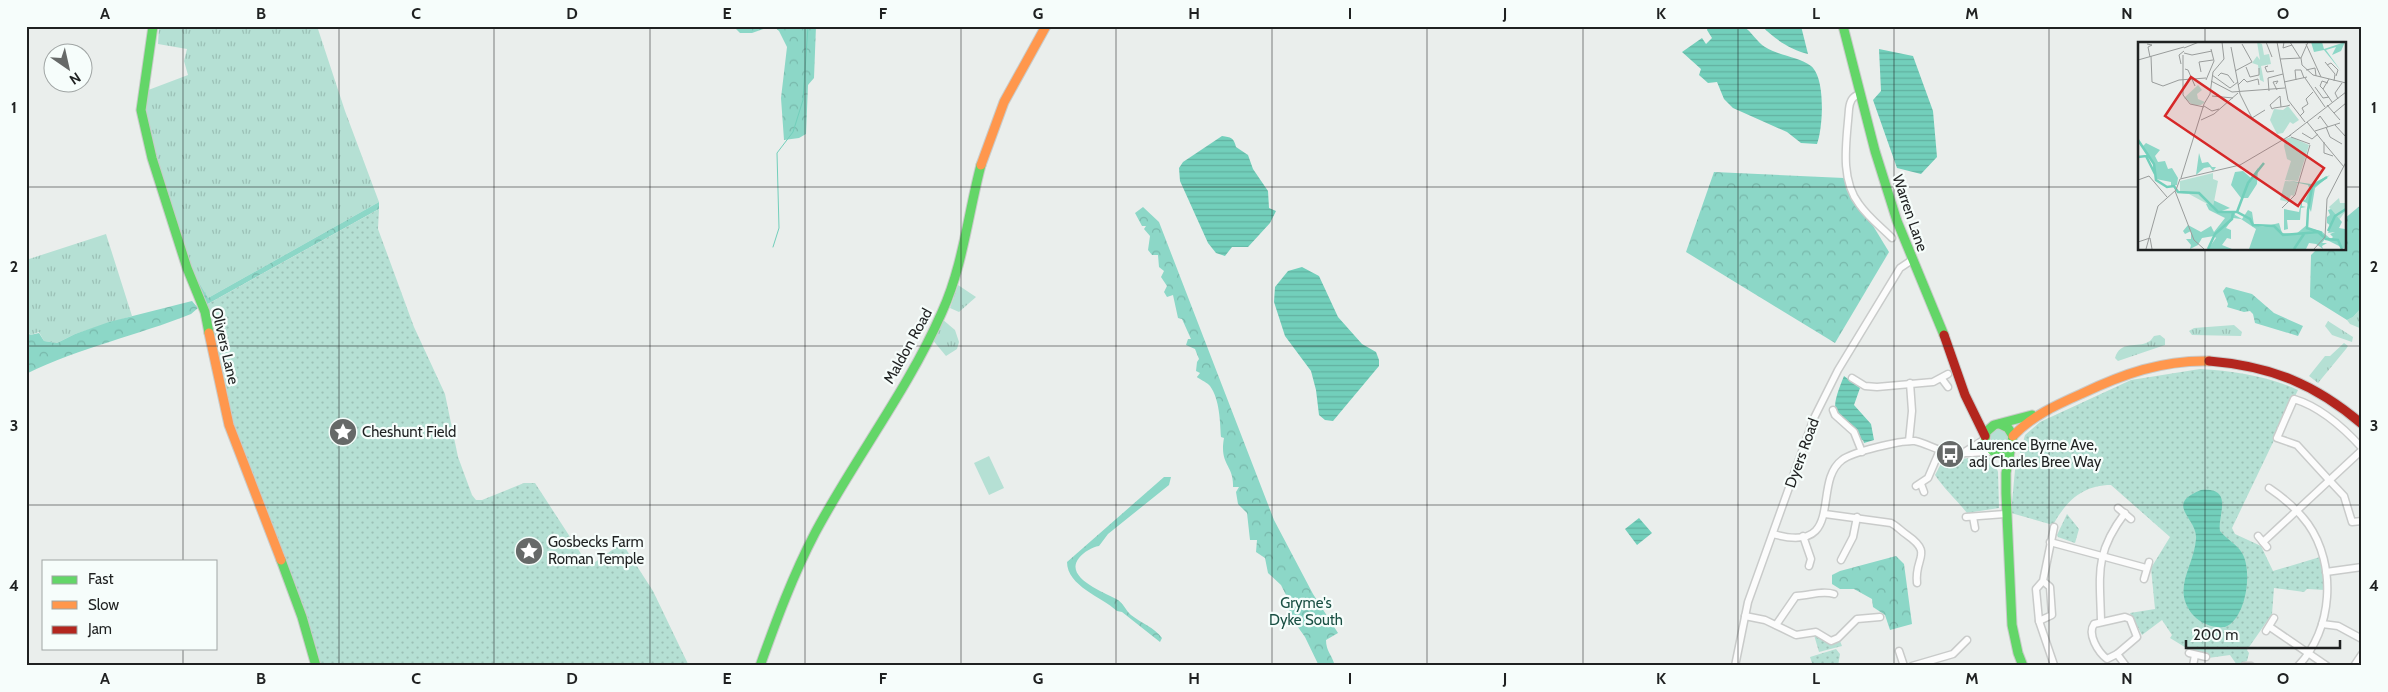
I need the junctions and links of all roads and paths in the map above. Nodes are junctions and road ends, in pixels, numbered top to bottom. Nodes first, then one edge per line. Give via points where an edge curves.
1 (153, 26) edge
2 (1046, 26) edge
3 (1843, 26) edge
4 (1859, 94) junction
5 (1892, 238) dead end
6 (1912, 260) junction
7 (1948, 374) dead end
8 (1852, 378) dead end
9 (1942, 379) junction
10 (1910, 383) junction
11 (1948, 386) dead end
12 (1969, 404) junction
13 (1833, 410) dead end
14 (2039, 413) junction
15 (2362, 424) edge
16 (1997, 425) junction
17 (2013, 436) junction
18 (1985, 437) junction
19 (1909, 441) junction
20 (2011, 447) junction
21 (2362, 449) edge
22 (1940, 450) junction
23 (1862, 452) junction
24 (1965, 452) junction
25 (1994, 452) junction
26 (2006, 471) junction
27 (2329, 480) junction
28 (2269, 488) dead end
29 (1924, 492) dead end
30 (2118, 508) dead end
31 (2296, 510) junction
32 (2125, 513) junction
33 (1825, 514) junction
34 (2006, 514) junction
35 (1966, 517) dead end
36 (1973, 517) junction
37 (1857, 518) junction
38 (2132, 519) dead end
39 (2362, 521) edge
40 (2054, 526) dead end
41 (1975, 528) dead end
42 (1773, 534) junction
43 (1803, 536) junction
44 (2258, 536) dead end
45 (2050, 542) junction
46 (2101, 556) junction
47 (1841, 560) dead end
48 (1809, 566) dead end
49 (2362, 567) edge
50 (2326, 572) junction
51 (2144, 579) dead end
52 (2043, 580) junction
53 (1917, 583) dead end
54 (1834, 594) dead end
55 (1745, 616) junction
56 (1880, 617) dead end
57 (2274, 618) dead end
58 (2039, 621) junction
59 (2101, 622) junction
60 (2322, 624) junction
61 (1776, 625) junction
62 (2362, 639) edge
63 (1967, 640) dead end
64 (1899, 651) dead end
65 (2308, 653) junction
66 (2117, 654) junction
67 (2362, 654) edge
68 (2206, 656) dead end
69 (2054, 665) edge
70 (316, 666) edge
71 (760, 666) edge
72 (1735, 666) edge
73 (1904, 666) edge
74 (1912, 666) edge
75 (2023, 666) edge
76 (2126, 666) edge
77 (2193, 666) edge
78 (2244, 666) edge
79 (2251, 666) edge
80 (2298, 666) edge
81 (2327, 666) edge
82 (2354, 666) edge

1 - 70 street, Olivers Lane via 141,110 152,158 187,268 205,312 229,425 279,553
2 - 71 street, Maldon Road via 1021,64 998,114 976,182 960,264 941,316 916,364 815,532
3 - 4 street, Warren Lane
4 - 5 street via 1850,102 1847,177 1859,205
4 - 6 street, Warren Lane via 1886,188
6 - 12 street, Warren Lane
6 - 42 street, Dyers Road via 1900,268 1825,394
7 - 9 street
8 - 10 street via 1873,387
9 - 10 street
9 - 11 street
10 - 19 street
12 - 16 street, Warren Lane
12 - 18 street, Warren Lane
13 - 23 street via 1854,432
14 - 15 street via 2099,384 2149,367 2172,362 2221,361 2290,377 2322,394
14 - 16 street
14 - 17 street
16 - 17 street, Warren Lane via 2008,428
16 - 18 street via 1988,430
17 - 20 street
18 - 24 street
18 - 25 street, Warren Lane via 1986,445
19 - 22 street
19 - 23 street
20 - 25 street via 2005,452
20 - 26 street
21 - 27 street
21 - 27 street via 2314,406 2294,398 2277,438 2297,446
22 - 24 street
22 - 29 street via 1930,475 1918,485
23 - 33 street via 1844,458 1833,469 1827,488
24 - 25 street
25 - 26 street, Warren Lane
26 - 34 street
27 - 31 street
27 - 39 street via 2344,496 2352,522
28 - 31 street
30 - 32 street
31 - 44 street via 2265,544
31 - 50 street via 2309,525 2322,551
32 - 38 street
32 - 46 street
33 - 37 street
33 - 43 street via 1819,526
34 - 36 street
34 - 75 street via 2013,629
35 - 36 street
36 - 41 street
37 - 47 street via 1853,536
37 - 53 street via 1891,523 1916,541 1922,553
40 - 45 street
42 - 43 street via 1791,538
42 - 55 street, Dyers Road
43 - 48 street via 1811,559
45 - 46 street
45 - 52 street
46 - 51 street via 2148,565
46 - 59 street
49 - 50 street
50 - 60 street via 2328,591
52 - 58 street via 2036,589
52 - 58 street via 2050,587 2052,615
54 - 61 street via 1822,592 1796,596
55 - 61 street
55 - 72 street, Dyers Road
56 - 61 street via 1857,619 1838,638 1831,640 1816,632 1796,635
57 - 65 street via 2268,629
58 - 69 street
59 - 66 street via 2091,628 2100,654 2107,659
59 - 66 street via 2128,617 2137,632 2134,641
60 - 62 street via 2338,626
60 - 65 street
63 - 74 street via 1959,644 1953,654
64 - 73 street
65 - 80 street
65 - 81 street
66 - 76 street
67 - 82 street
68 - 77 street via 2192,654
78 - 79 street

